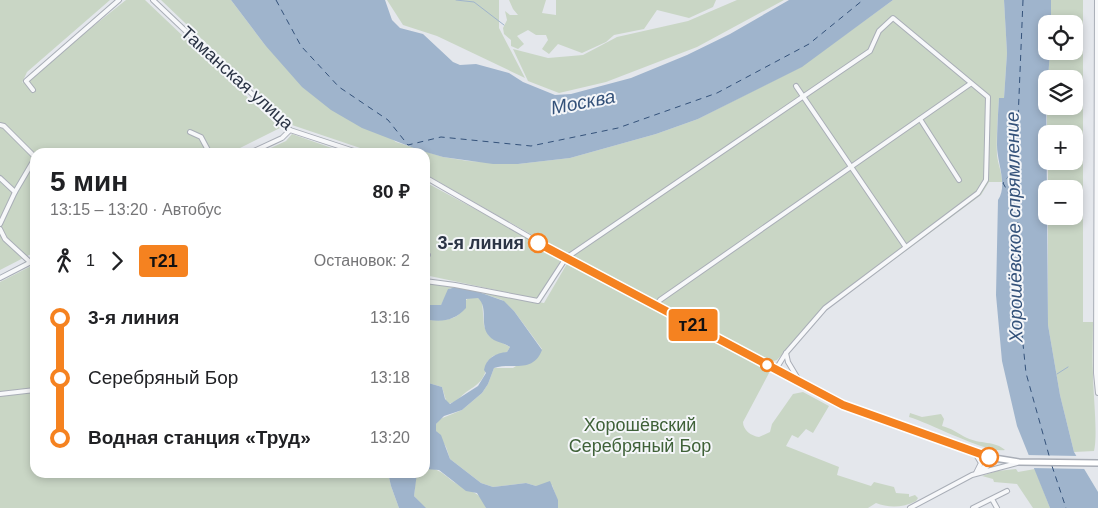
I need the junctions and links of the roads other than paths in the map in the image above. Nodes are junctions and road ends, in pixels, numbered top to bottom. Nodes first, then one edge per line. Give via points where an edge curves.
1 (119, 0) edge
2 (153, 0) edge
3 (1097, 0) edge
4 (970, 84) junction
5 (796, 86) dead end
6 (33, 90) dead end
7 (804, 98) junction
8 (920, 119) junction
9 (0, 125) edge
10 (290, 130) junction
11 (190, 132) dead end
12 (207, 148) edge
13 (264, 148) edge
14 (345, 148) edge
15 (30, 152) edge
16 (30, 166) edge
17 (852, 166) junction
18 (0, 178) edge
19 (430, 180) edge
20 (959, 180) dead end
21 (15, 192) junction
22 (0, 224) edge
23 (0, 229) edge
24 (905, 246) junction
25 (566, 258) junction
26 (30, 262) joint
27 (0, 278) edge
28 (430, 282) edge
29 (656, 305) junction
30 (786, 353) junction
31 (789, 365) junction
32 (777, 368) junction
33 (795, 378) junction
34 (30, 391) edge
35 (1098, 393) edge
36 (0, 394) edge
37 (971, 451) junction
38 (992, 458) junction
39 (1019, 462) junction
40 (1096, 463) edge
41 (979, 472) junction
42 (1007, 491) dead end
43 (992, 499) junction
44 (910, 508) edge
45 (973, 508) edge
46 (997, 508) edge

1 - 6 street via 26,81
2 - 10 street, Таманская улица
3 - 35 street
4 - 7 street via 893,18 879,31 870,51
4 - 8 street
4 - 24 street via 988,97 986,180 978,193
5 - 7 street
7 - 17 street
7 - 25 street
8 - 17 street
8 - 20 street
9 - 15 street
10 - 13 street
10 - 14 street, Таманская улица
11 - 12 street via 201,137
16 - 21 street
17 - 24 street
17 - 29 street
18 - 21 street
19 - 25 street
21 - 22 street
23 - 26 street
24 - 30 street via 825,308
25 - 28 street via 538,301 455,284
25 - 29 street
26 - 27 street
29 - 32 street
30 - 31 street
30 - 32 street
31 - 32 street via 784,362
31 - 33 street
32 - 33 street
33 - 37 street via 805,386 859,411
34 - 36 street
37 - 38 street
37 - 41 street via 980,460
38 - 39 street
38 - 41 street
39 - 40 street
39 - 41 street
41 - 44 street
42 - 43 street
43 - 45 street
43 - 46 street

